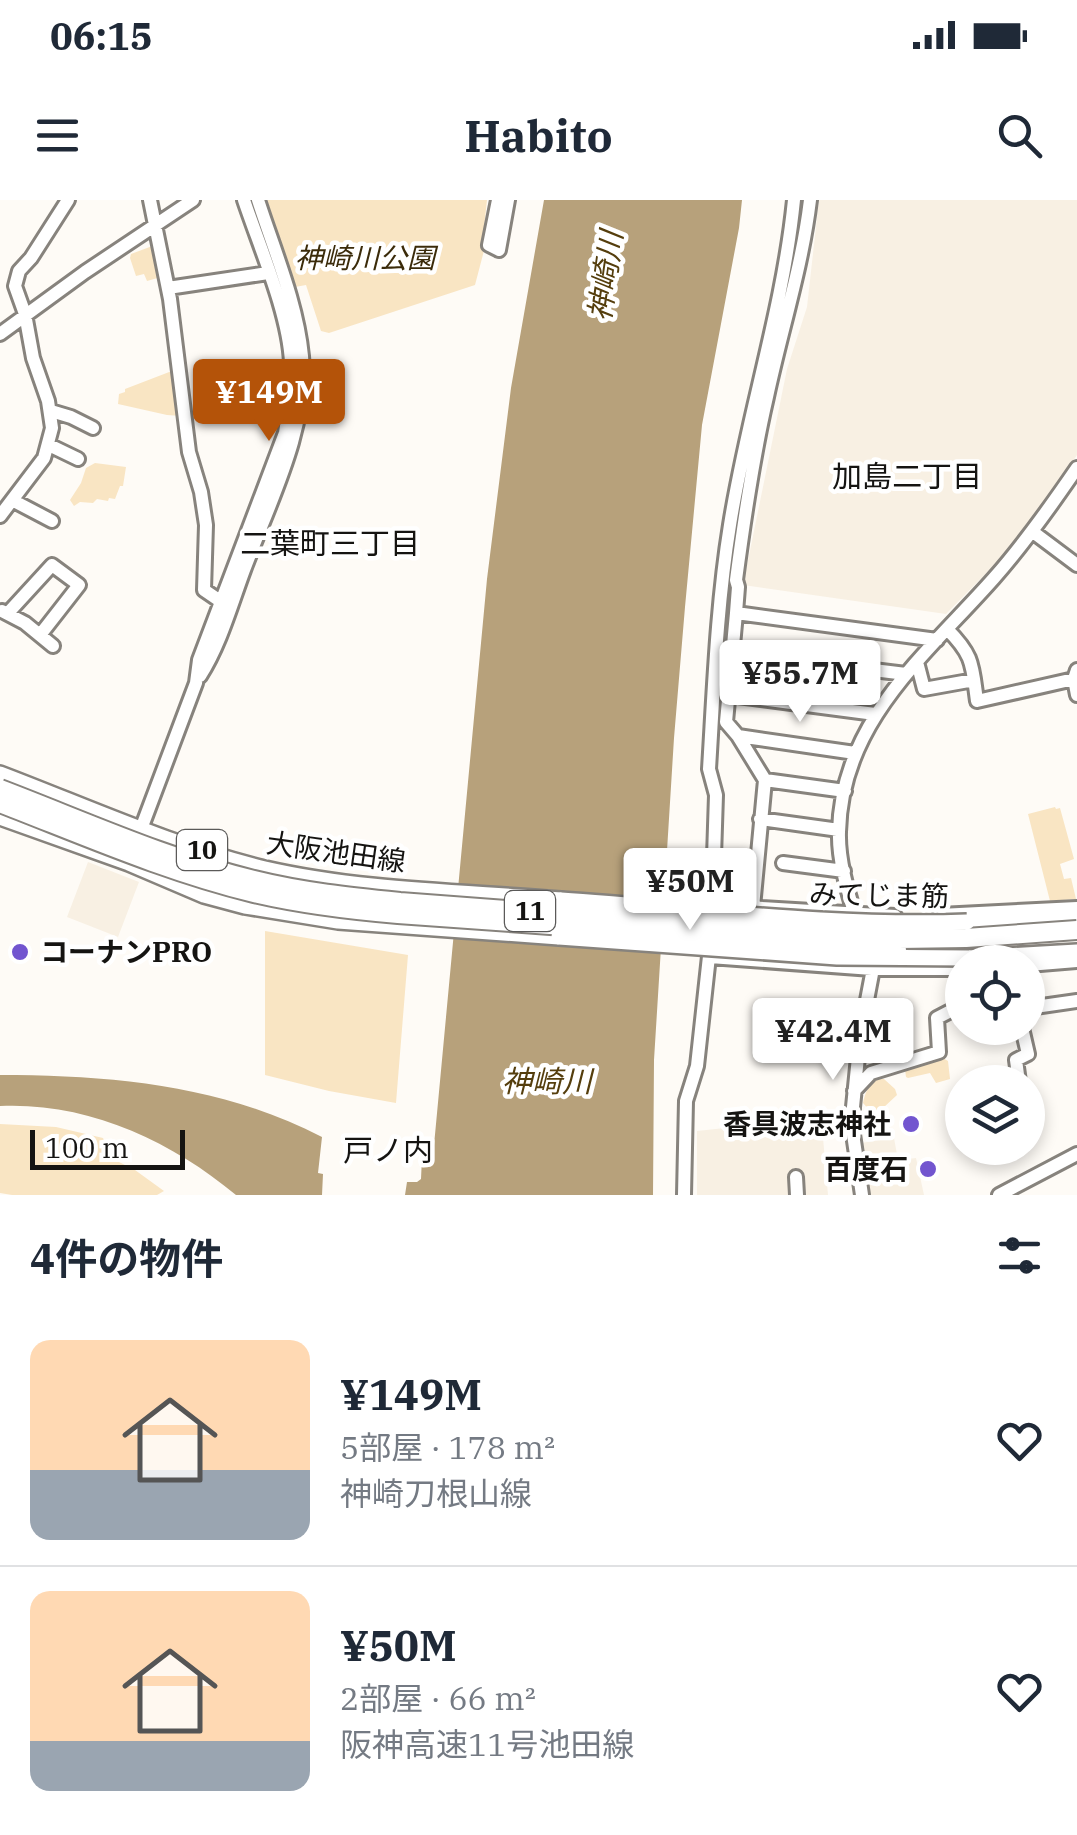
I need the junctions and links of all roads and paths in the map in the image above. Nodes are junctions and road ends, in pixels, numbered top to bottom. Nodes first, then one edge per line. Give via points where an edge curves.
1 (68, 200) edge
2 (150, 200) edge
3 (193, 200) edge
4 (244, 200) edge
5 (258, 200) edge
6 (498, 200) edge
7 (508, 200) edge
8 (794, 200) edge
9 (810, 200) edge
10 (156, 224) junction
11 (268, 273) junction
12 (168, 288) junction
13 (25, 314) junction
14 (2, 329) edge
15 (51, 412) junction
16 (94, 428) dead end
17 (49, 445) junction
18 (78, 459) dead end
19 (1075, 476) edge
20 (12, 500) junction
21 (0, 516) edge
22 (52, 521) dead end
23 (1032, 532) junction
24 (1077, 564) edge
25 (226, 605) junction
26 (4, 611) edge
27 (736, 612) junction
28 (947, 629) junction
29 (40, 635) junction
30 (937, 640) junction
31 (53, 646) dead end
32 (734, 654) junction
33 (918, 662) junction
34 (906, 674) junction
35 (1076, 674) edge
36 (974, 680) junction
37 (730, 695) junction
38 (1077, 695) edge
39 (875, 714) junction
40 (738, 736) junction
41 (855, 753) junction
42 (0, 774) edge
43 (765, 780) junction
44 (0, 788) edge
45 (845, 790) junction
46 (0, 803) edge
47 (0, 816) edge
48 (760, 820) junction
49 (142, 828) junction
50 (839, 830) junction
51 (129, 863) junction
52 (783, 863) dead end
53 (844, 870) junction
54 (560, 900) joint
55 (713, 905) junction
56 (753, 907) junction
57 (1077, 911) edge
58 (854, 913) junction
59 (1077, 930) edge
60 (1077, 942) edge
61 (1077, 952) edge
62 (1045, 955) edge
63 (710, 957) junction
64 (1077, 962) edge
65 (945, 963) edge
66 (1045, 963) edge
67 (945, 965) edge
68 (872, 969) junction
69 (1077, 1001) edge
70 (1045, 1006) edge
71 (945, 1014) edge
72 (1026, 1045) edge
73 (1017, 1065) edge
74 (854, 1091) junction
75 (1077, 1154) edge
76 (796, 1177) dead end
77 (684, 1195) edge
78 (797, 1195) edge
79 (862, 1195) edge
80 (999, 1195) edge

1 - 13 street via 19,271 15,286
2 - 10 street
3 - 10 street
4 - 11 street
5 - 25 street via 296,321 301,401 295,435
6 - 7 street via 490,244 499,250
8 - 55 street via 721,587 708,770 716,795
9 - 27 street via 748,493
10 - 12 street
10 - 13 street
11 - 12 street
11 - 25 street via 286,324 291,400
12 - 25 street via 189,452 206,524 204,590
13 - 14 street
13 - 15 street
15 - 16 street
15 - 17 street
17 - 18 street
17 - 20 street
19 - 23 street
20 - 21 street
20 - 22 street
23 - 24 street
23 - 28 street
25 - 49 street via 199,660
26 - 29 street
26 - 29 street via 52,565 78,585
27 - 30 street
27 - 32 street
28 - 30 street
28 - 36 street via 968,650
29 - 31 street
30 - 33 street
32 - 34 street
32 - 37 street
33 - 34 street
33 - 36 street via 924,689
34 - 39 street
35 - 36 street via 977,701
35 - 38 street
37 - 39 street
37 - 40 street via 726,722
39 - 41 street
40 - 41 street
40 - 43 street
41 - 45 street
42 - 49 main road, 大阪池田線 / 10
43 - 45 street
43 - 48 street
44 - 59 highway, 11, bridge via 188,860 323,893 898,938
45 - 50 street
46 - 60 highway, 11, bridge via 200,878 336,908 899,950
47 - 51 main road, 10
48 - 50 street
48 - 56 street
49 - 51 street
49 - 54 main road, 大阪池田線 / 10 via 266,869 348,883
50 - 53 street
51 - 65 main road, 10, bridge via 204,895 288,915
52 - 53 street
53 - 58 street
54 - 57 main road, みてじま筋, bridge via 930,924
55 - 56 street
55 - 63 street
56 - 58 street
57 - 58 street
58 - 68 street
61 - 62 main road
63 - 68 street
63 - 77 street via 697,1066 686,1101
64 - 66 street
67 - 68 street
68 - 74 street
69 - 70 street
71 - 74 street via 937,1018 939,1052 870,1073
72 - 73 street via 1028,1054
74 - 79 street
75 - 80 street
76 - 78 street

